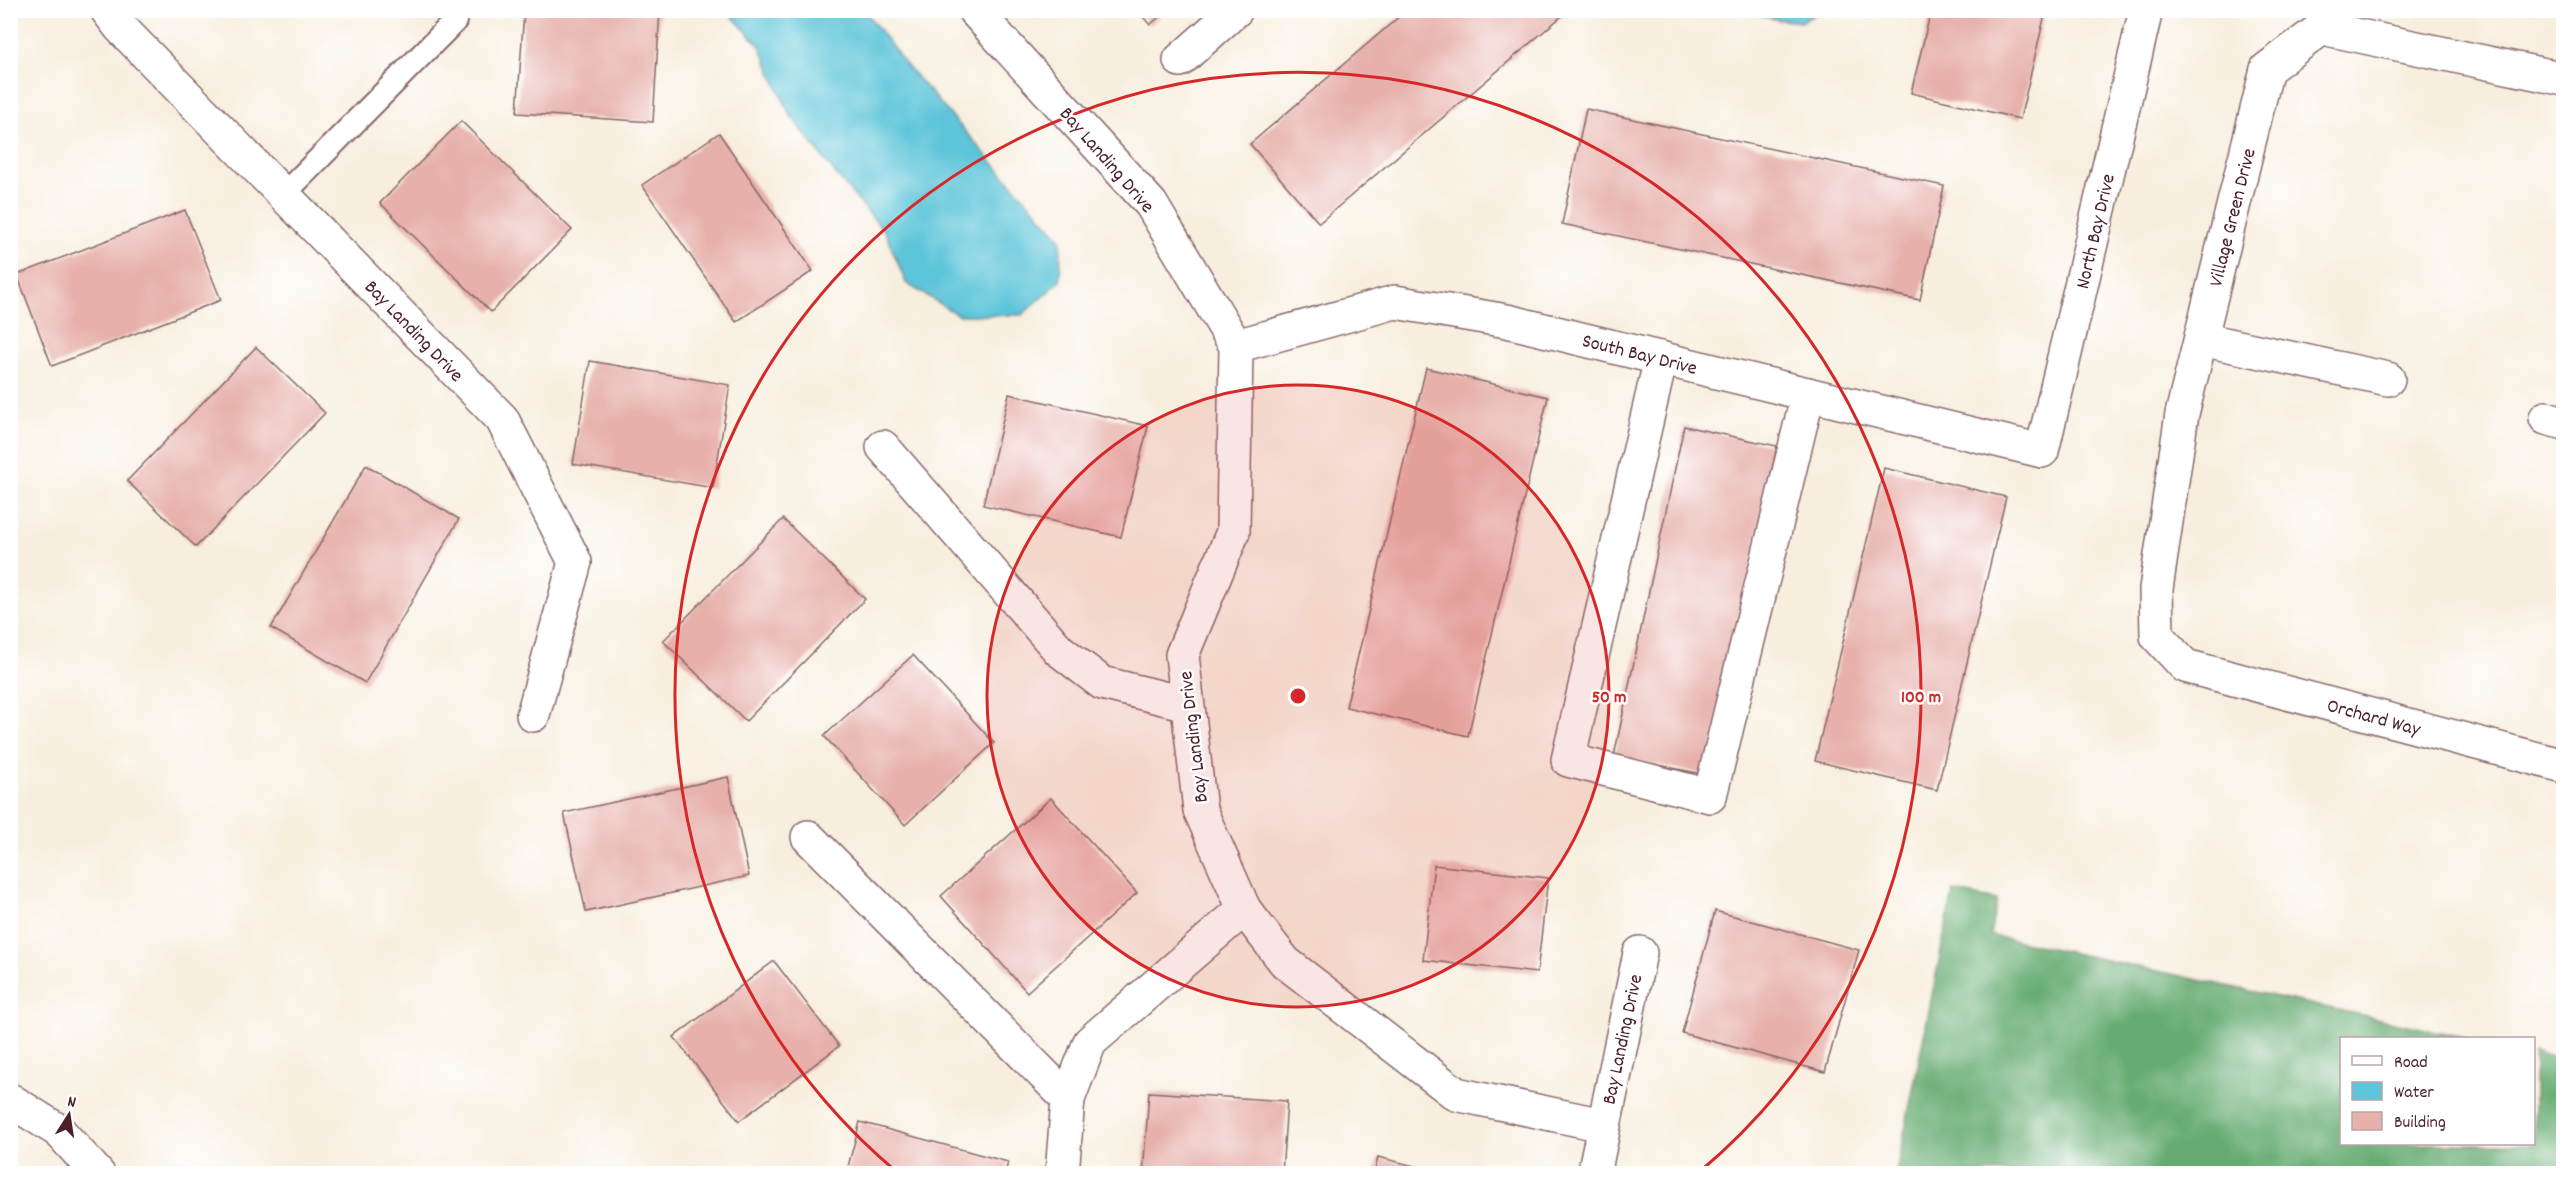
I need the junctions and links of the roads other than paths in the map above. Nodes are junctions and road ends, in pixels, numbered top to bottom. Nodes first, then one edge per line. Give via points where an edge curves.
1 (107, 10) edge
2 (974, 10) edge
3 (1236, 10) edge
4 (2146, 10) edge
5 (455, 21) dead end
6 (1180, 60) dead end
7 (2564, 79) edge
8 (283, 195) junction
9 (2201, 339) junction
10 (1236, 346) junction
11 (1661, 358) junction
12 (2388, 379) dead end
13 (1808, 394) junction
14 (883, 447) dead end
15 (2043, 451) joint
16 (2185, 666) joint
17 (1187, 704) junction
18 (533, 716) dead end
19 (2564, 766) edge
20 (808, 837) dead end
21 (1244, 909) junction
22 (1640, 953) dead end
23 (1068, 1098) junction
24 (10, 1100) edge
25 (1603, 1125) junction
26 (98, 1173) edge
27 (1062, 1173) edge
28 (1594, 1173) edge

1 - 8 street, Bay Landing Drive
2 - 10 street, Bay Landing Drive via 1151,204
3 - 6 street
4 - 15 street, North Bay Drive
5 - 8 lane
7 - 9 street, Village Green Drive via 2322,28 2267,69
8 - 18 street, Bay Landing Drive via 502,419 575,562
9 - 12 street
9 - 16 street, Village Green Drive via 2182,414 2156,589 2157,636
10 - 11 street, South Bay Drive via 1395,302 1507,321
10 - 17 street, Bay Landing Drive via 1233,532 1182,654
11 - 13 street, South Bay Drive
11 - 13 street via 1568,760 1710,796
13 - 15 street, South Bay Drive
14 - 17 street via 1059,651 1102,683
16 - 19 street, Orchard Way
17 - 21 street, Bay Landing Drive via 1200,810
20 - 23 street
21 - 23 street via 1090,1042
21 - 25 street, Bay Landing Drive via 1285,962 1456,1094
22 - 25 street, Bay Landing Drive
23 - 27 street
24 - 26 street via 59,1131
25 - 28 street, Bay Landing Drive

